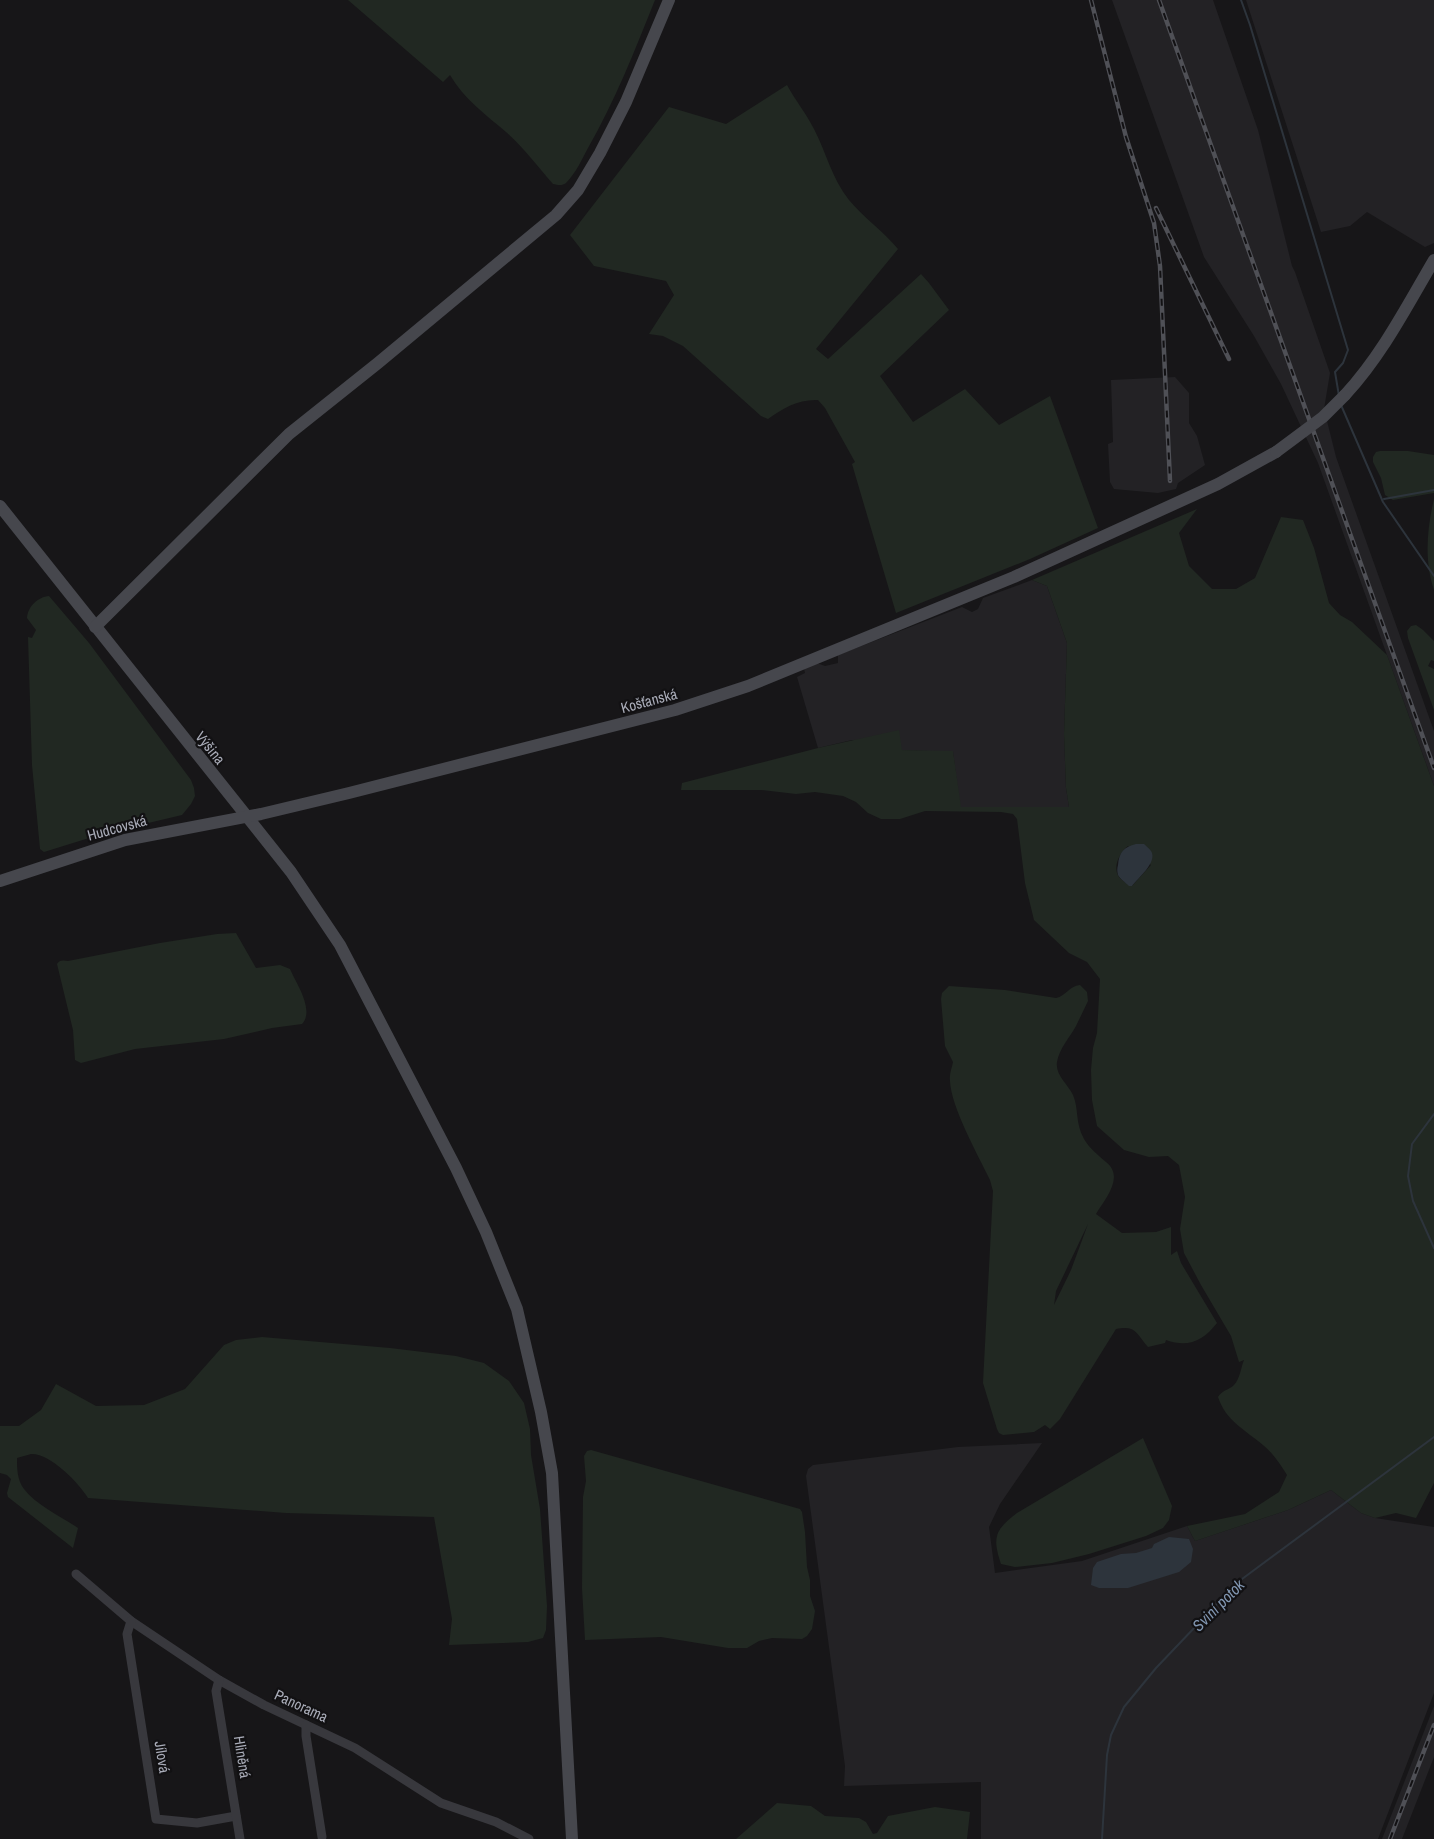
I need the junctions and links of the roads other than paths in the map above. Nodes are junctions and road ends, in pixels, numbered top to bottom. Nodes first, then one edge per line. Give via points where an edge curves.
1 (669, 0) edge
2 (1434, 260) edge
3 (0, 506) edge
4 (95, 627) junction
5 (246, 816) junction
6 (0, 881) edge
7 (76, 1574) dead end
8 (131, 1621) junction
9 (219, 1680) junction
10 (306, 1725) junction
11 (236, 1816) junction
12 (322, 1837) dead end
13 (240, 1839) edge
14 (529, 1839) edge
15 (572, 1839) edge

1 - 4 street via 600,153 578,190 556,215 289,434
2 - 5 street, Košťanská, bridge via 1384,345 1345,395 1276,453 1225,481 1044,564 705,701
3 - 4 street, Výšina
4 - 5 street, Výšina
5 - 6 street, Hudcovská via 125,840
5 - 15 street, Výšina via 302,887 340,945 456,1168 517,1309 552,1473
7 - 8 street, Panorama
8 - 9 street, Panorama
8 - 11 street, Jílová via 127,1634 156,1819 197,1823
9 - 10 street, Panorama
9 - 11 street, Hliněná via 216,1691
10 - 12 street
10 - 14 street, Panorama via 355,1748 441,1803 496,1822
11 - 13 street, Hliněná

